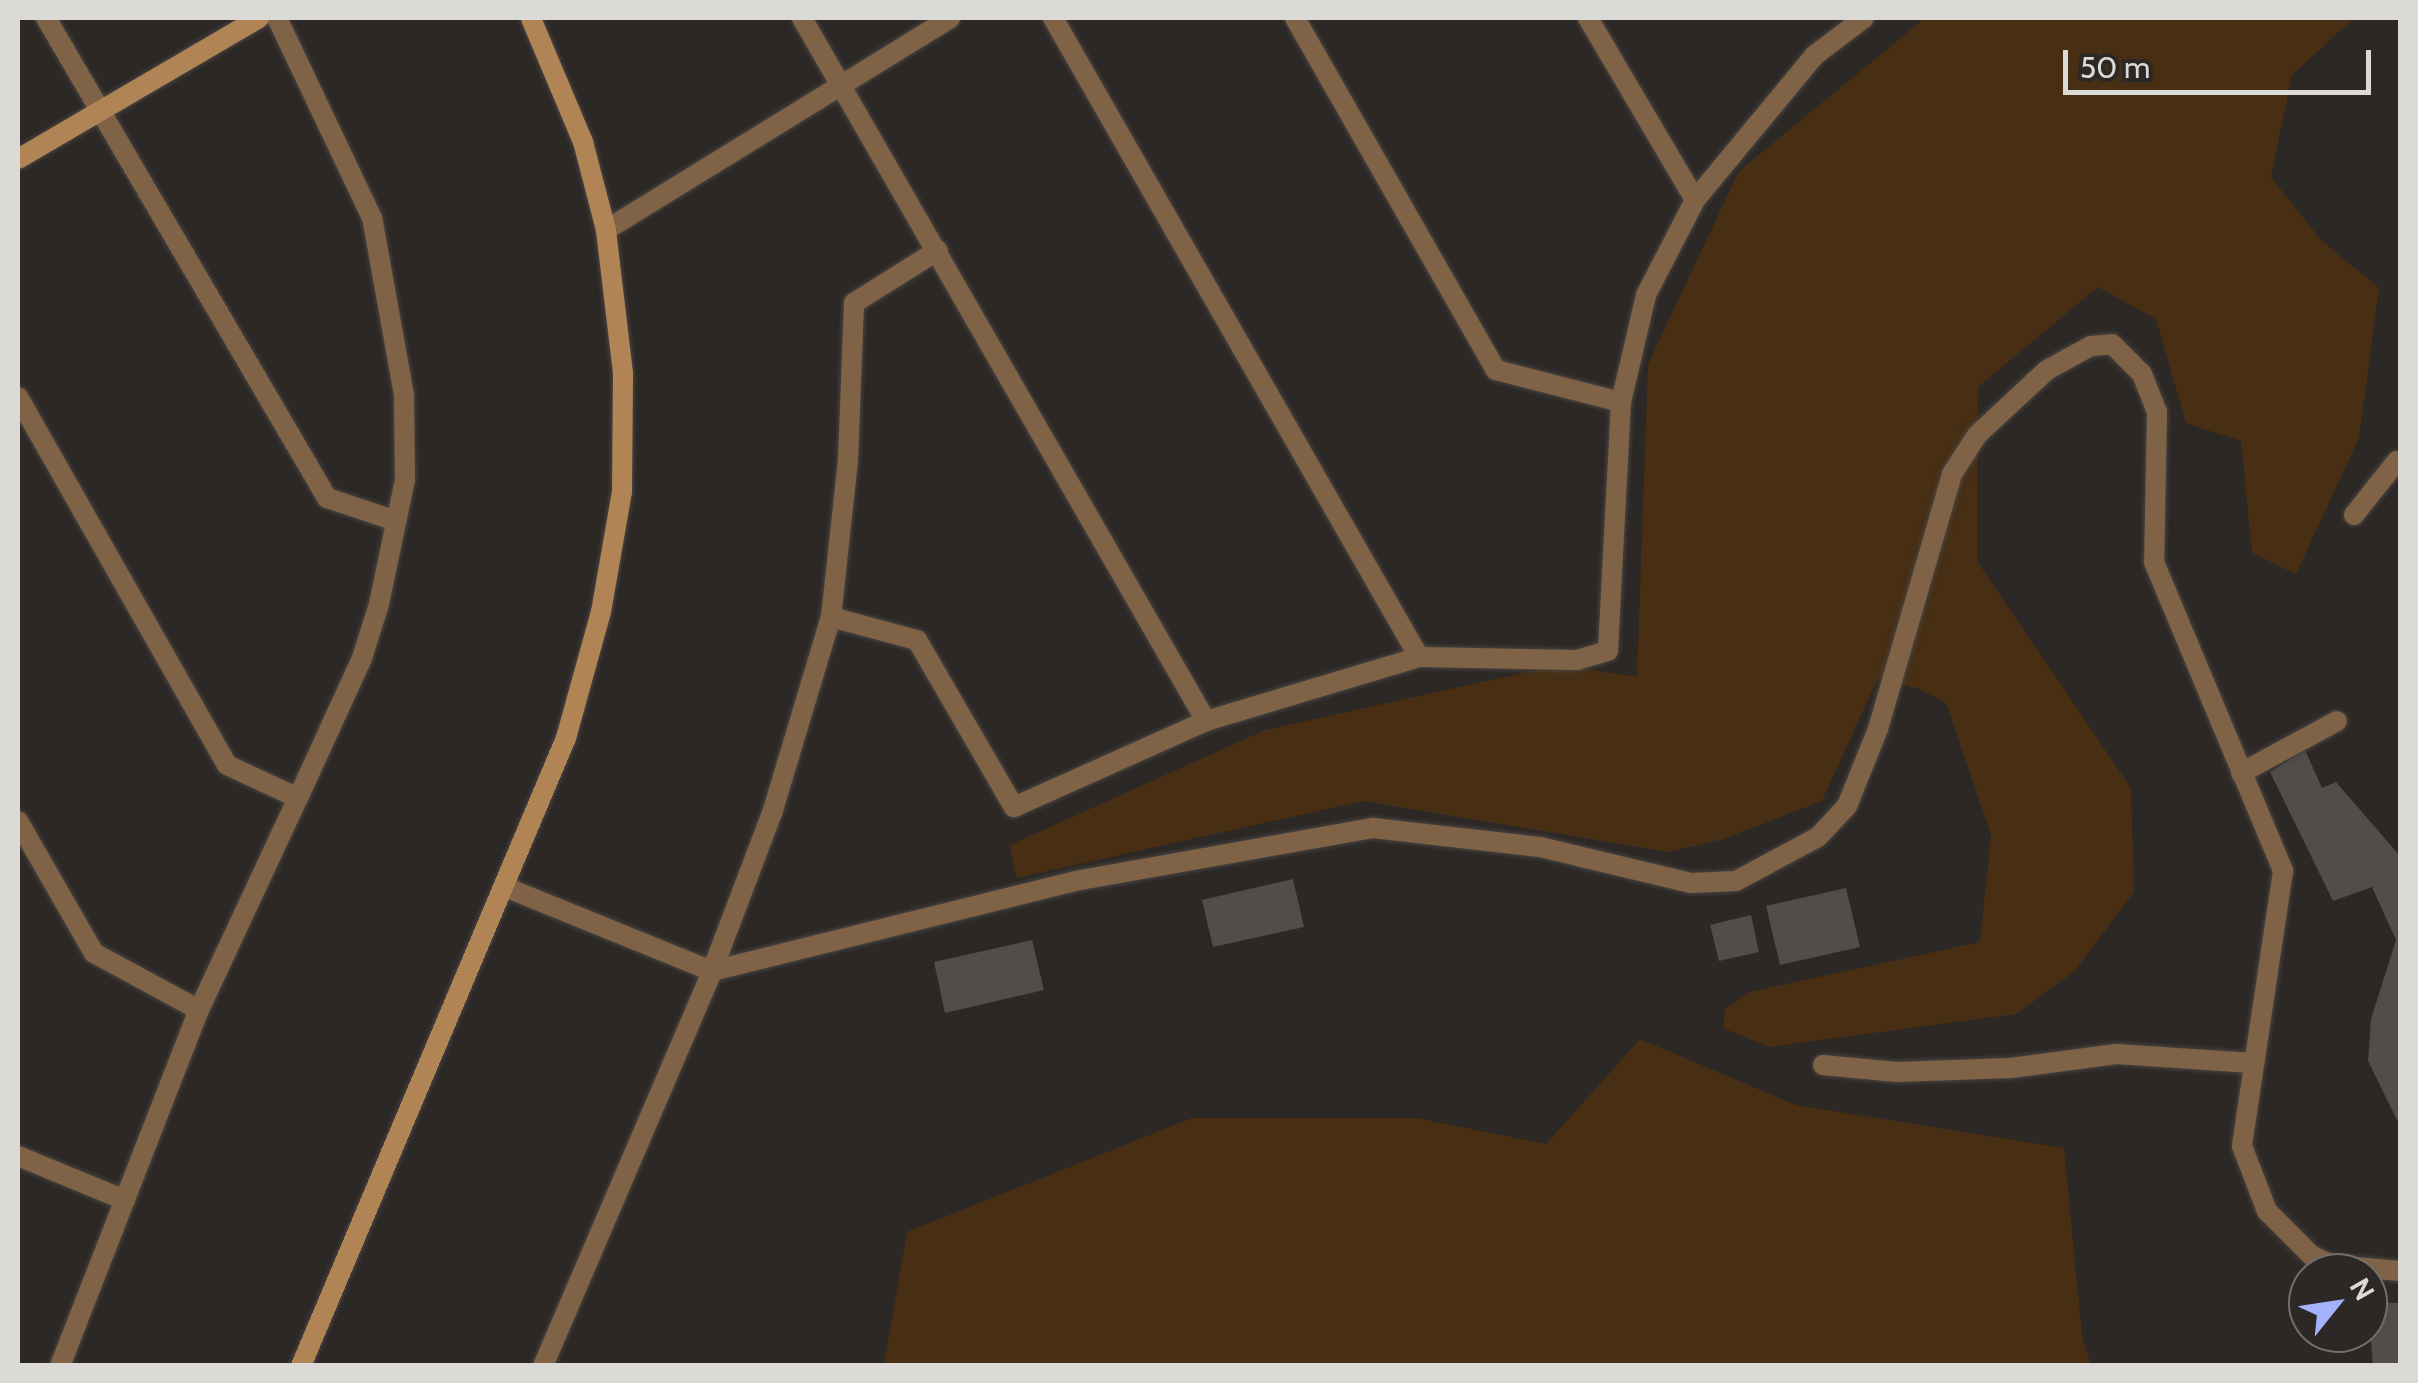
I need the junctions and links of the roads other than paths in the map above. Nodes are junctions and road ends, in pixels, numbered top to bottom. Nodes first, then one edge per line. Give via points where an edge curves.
1 (46, 18) edge
2 (259, 18) edge
3 (278, 18) edge
4 (531, 18) edge
5 (802, 18) edge
6 (950, 18) edge
7 (1053, 18) edge
8 (1295, 18) edge
9 (1588, 18) edge
10 (1864, 18) edge
11 (839, 82) junction
12 (101, 112) junction
13 (18, 159) edge
14 (1696, 200) junction
15 (606, 230) junction
16 (938, 250) junction
17 (18, 397) edge
18 (1621, 402) junction
19 (2400, 465) edge
20 (2354, 515) dead end
21 (396, 521) junction
22 (830, 617) junction
23 (1420, 658) junction
24 (1206, 721) junction
25 (2337, 721) dead end
26 (2241, 773) junction
27 (298, 798) junction
28 (18, 821) edge
29 (505, 887) junction
30 (712, 971) junction
31 (199, 1010) junction
32 (2253, 1063) junction
33 (1822, 1065) dead end
34 (18, 1156) edge
35 (124, 1200) junction
36 (2400, 1271) edge
37 (60, 1366) edge
38 (302, 1366) edge
39 (544, 1366) edge

1 - 12 street
2 - 12 street
3 - 21 street via 372,218 404,394 405,480
4 - 15 street via 583,142
5 - 11 street
6 - 11 street
7 - 23 street
8 - 18 street via 1496,370
9 - 14 street
10 - 14 street via 1815,54
11 - 15 street
11 - 16 street
12 - 13 street
12 - 21 street via 327,498
14 - 18 street via 1646,295
15 - 29 street via 623,373 622,492 601,612 566,738
16 - 22 street via 854,303 848,460
16 - 24 street
17 - 27 street via 227,765
18 - 23 street via 1608,651 1577,660
19 - 20 street
21 - 27 street via 362,658
22 - 24 street via 916,640 1014,806
22 - 30 street via 773,810
23 - 24 street
25 - 26 street
26 - 30 street via 2154,562 2157,412 2126,352 2112,344 2091,346 2047,370 1997,411 1952,474 1878,729 1846,806 1818,837 1779,864 1736,881 1691,882 1540,847 1374,828 1075,881
26 - 32 street via 2283,872
27 - 31 street
28 - 31 street via 94,953
29 - 30 street
29 - 38 street
30 - 39 street
31 - 35 street
32 - 33 street via 2116,1054 1897,1072
32 - 36 street via 2242,1146 2267,1211 2312,1256 2332,1265
34 - 35 street
35 - 37 street

